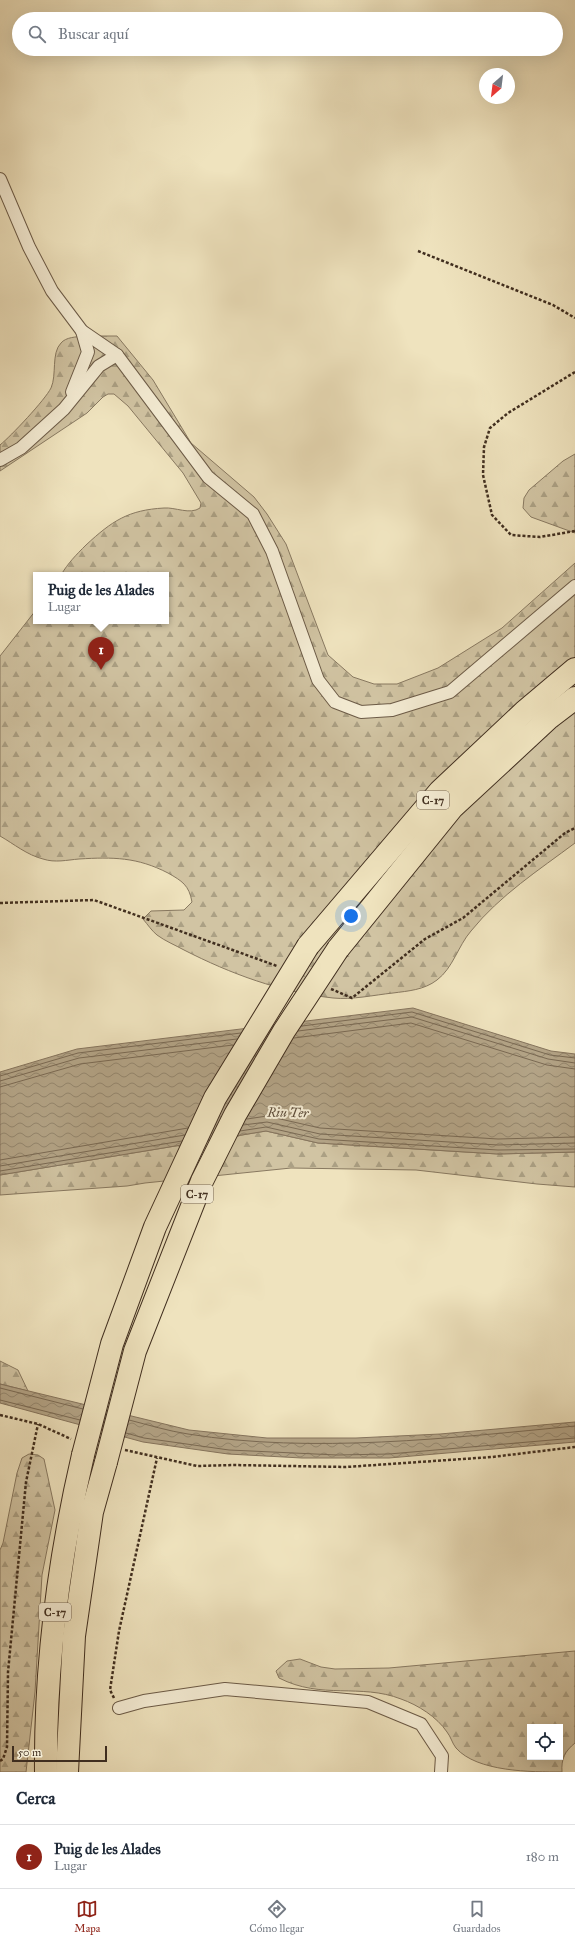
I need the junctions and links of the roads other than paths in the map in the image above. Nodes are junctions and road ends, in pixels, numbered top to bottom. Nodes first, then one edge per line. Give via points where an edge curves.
1 (0, 179) edge
2 (82, 331) junction
3 (117, 355) junction
4 (64, 408) junction
5 (0, 460) edge
6 (575, 586) edge
7 (575, 669) edge
8 (575, 698) edge
9 (119, 1708) road end
10 (46, 1772) edge
11 (67, 1772) edge
12 (441, 1772) edge

1 - 2 street via 29,247 52,291
2 - 3 street
2 - 4 street via 88,352
3 - 4 street via 99,366
3 - 6 street via 208,477 253,514 272,551 318,680 335,702 361,712 392,710 450,692
4 - 5 street via 21,448
7 - 10 highway, C-17, bridge via 524,712 440,791 308,946 215,1098 156,1227 112,1344 79,1447 54,1623
8 - 11 highway, C-17, bridge via 452,808 338,949 280,1037 235,1115 202,1181 135,1351 112,1455 92,1512 74,1636
9 - 12 street via 144,1701 225,1689 368,1702 421,1724 442,1756

